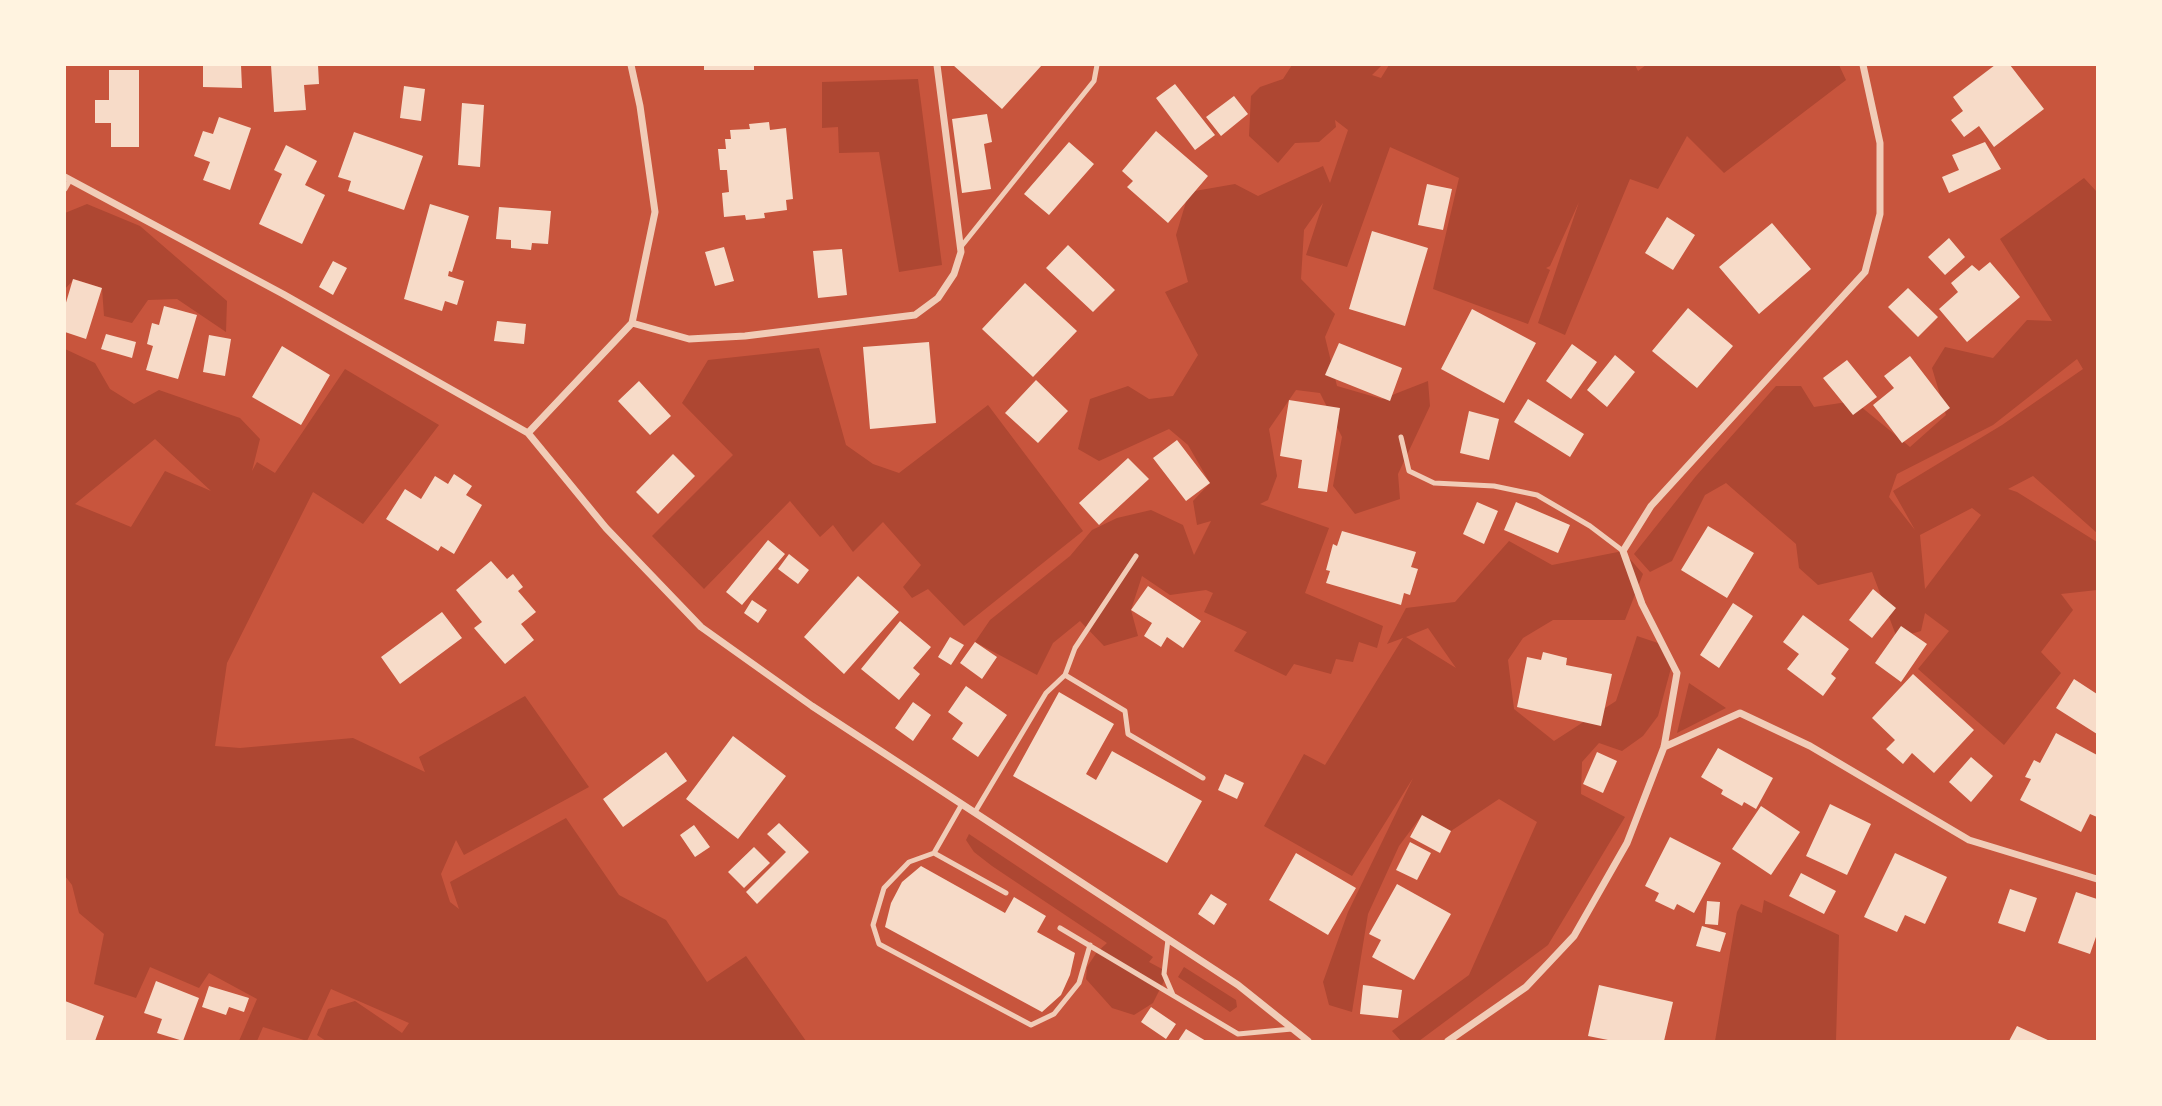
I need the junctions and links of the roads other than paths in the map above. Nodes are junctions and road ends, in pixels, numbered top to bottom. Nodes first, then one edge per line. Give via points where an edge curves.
1 (631, 65) edge
2 (937, 65) edge
3 (1097, 65) edge
4 (1863, 65) edge
5 (67, 178) edge
6 (65, 189) edge
7 (960, 248) junction
8 (632, 323) junction
9 (528, 433) junction
10 (1401, 437) dead end
11 (1623, 551) junction
12 (1136, 556) dead end
13 (1065, 675) junction
14 (1664, 747) junction
15 (1203, 778) dead end
16 (962, 804) junction
17 (975, 812) junction
18 (934, 853) junction
19 (2097, 879) edge
20 (1006, 893) dead end
21 (1060, 928) dead end
22 (1168, 939) junction
23 (1090, 945) junction
24 (1173, 995) junction
25 (1292, 1028) junction
26 (1308, 1041) edge
27 (1448, 1041) edge

1 - 8 street via 655,212
2 - 7 street
3 - 7 lane via 1094,81
4 - 11 street via 1880,143 1881,214 1865,272 1651,506
5 - 6 lane
5 - 9 street
7 - 8 street via 954,274 938,298 915,315 688,339
8 - 9 street
9 - 16 street via 606,528 701,627
10 - 11 lane via 1409,471 1434,483 1494,486 1538,495
11 - 14 street via 1642,604 1677,673
12 - 13 lane via 1075,648
13 - 15 lane via 1125,711 1128,734
13 - 17 lane via 1046,693
14 - 19 street via 1740,713 1810,746 1969,840
14 - 27 street via 1627,844 1574,936 1526,987
16 - 17 street
16 - 18 lane
17 - 22 street
18 - 20 lane
18 - 23 lane via 909,862 884,888 873,925 879,944 1031,1025 1054,1014 1079,983
21 - 23 lane
22 - 24 lane via 1164,974
22 - 25 street
23 - 24 lane
24 - 25 lane via 1238,1034
25 - 26 street

